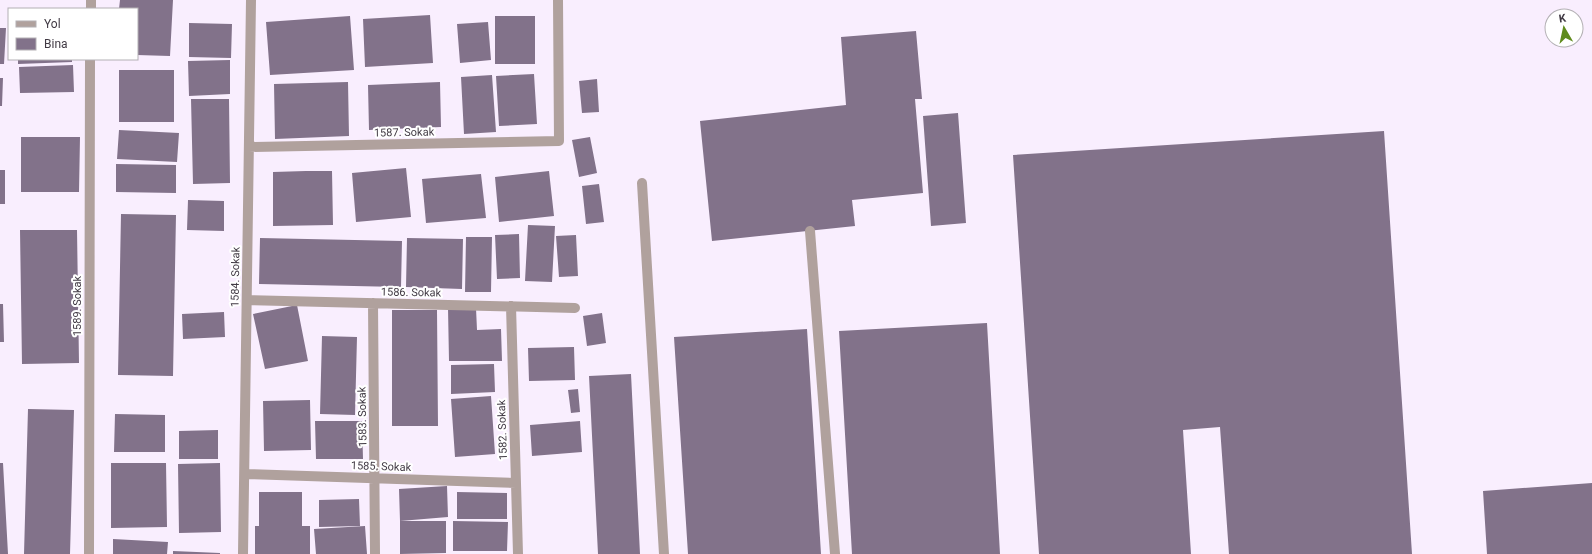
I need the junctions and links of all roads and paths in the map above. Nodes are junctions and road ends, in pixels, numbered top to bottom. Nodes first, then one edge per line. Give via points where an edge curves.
1 (251, 0) edge
2 (558, 0) edge
3 (90, 60) edge
4 (249, 147) junction
5 (642, 183) dead end
6 (810, 231) dead end
7 (247, 300) junction
8 (372, 303) junction
9 (511, 306) junction
10 (575, 308) dead end
11 (245, 474) junction
12 (374, 478) junction
13 (516, 483) junction
14 (89, 554) edge
15 (243, 554) edge
16 (375, 554) edge
17 (518, 554) edge
18 (664, 554) edge
19 (836, 554) edge

1 - 4 street, 1584. Sokak
2 - 4 street, 1587. Sokak via 559,141
3 - 14 street, 1589. Sokak
4 - 7 street, 1584. Sokak
5 - 18 street
6 - 19 street
7 - 8 street, 1586. Sokak
7 - 11 street, 1584. Sokak
8 - 9 street, 1586. Sokak
8 - 12 street, 1583. Sokak
9 - 10 street, 1586. Sokak
9 - 13 street, 1582. Sokak
11 - 12 street, 1585. Sokak
11 - 15 street, 1584. Sokak
12 - 13 street, 1585. Sokak
12 - 16 street, 1583. Sokak
13 - 17 street, 1582. Sokak

